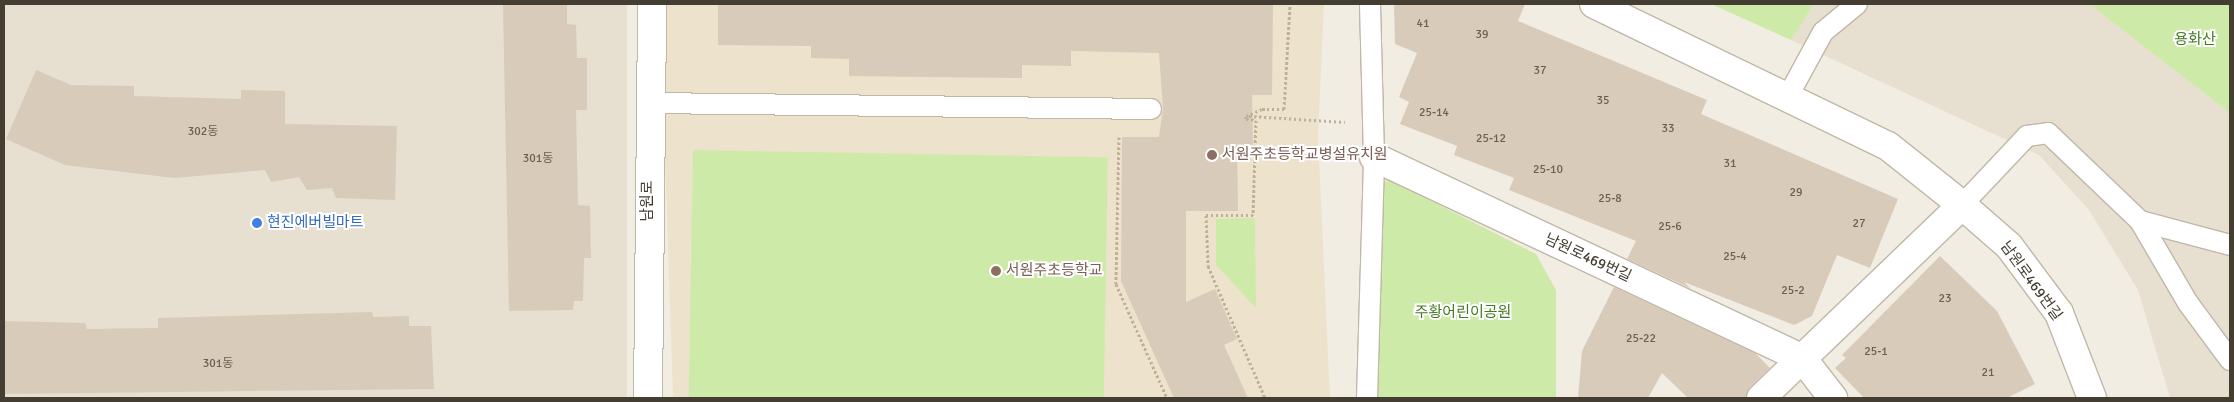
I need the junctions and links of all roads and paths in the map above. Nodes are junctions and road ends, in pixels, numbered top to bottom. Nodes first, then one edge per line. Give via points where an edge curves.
1 (652, 4) edge
2 (1290, 4) edge
3 (1370, 4) edge
4 (1594, 4) edge
5 (1857, 4) edge
6 (1788, 98) junction
7 (648, 103) junction
8 (1119, 108) junction
9 (1152, 109) dead end
10 (1246, 116) junction
11 (1371, 124) junction
12 (1374, 157) junction
13 (1962, 205) junction
14 (2140, 221) junction
15 (2228, 241) edge
16 (1802, 358) junction
17 (2230, 360) edge
18 (648, 398) edge
19 (1167, 398) edge
20 (1265, 398) edge
21 (1367, 398) edge
22 (1761, 398) edge
23 (1833, 398) edge
24 (2092, 398) edge

1 - 7 street, 남원로
2 - 10 path via 1284,110 1262,109
3 - 11 lane
4 - 6 street, 남원로469번길
5 - 6 lane via 1823,32
6 - 13 street, 남원로469번길 via 1888,146
7 - 8 lane
7 - 18 street, 남원로
8 - 9 lane
8 - 19 path via 1116,284
10 - 11 path
10 - 20 path via 1256,120 1253,215 1206,215 1208,266
11 - 12 lane
12 - 16 street, 남원로469번길
12 - 21 lane
13 - 14 lane via 2027,136 2048,133
13 - 16 street
13 - 24 street, 남원로469번길 via 2009,246 2059,314
14 - 15 lane
14 - 17 lane via 2188,303
16 - 22 street
16 - 23 street, 남원로469번길

